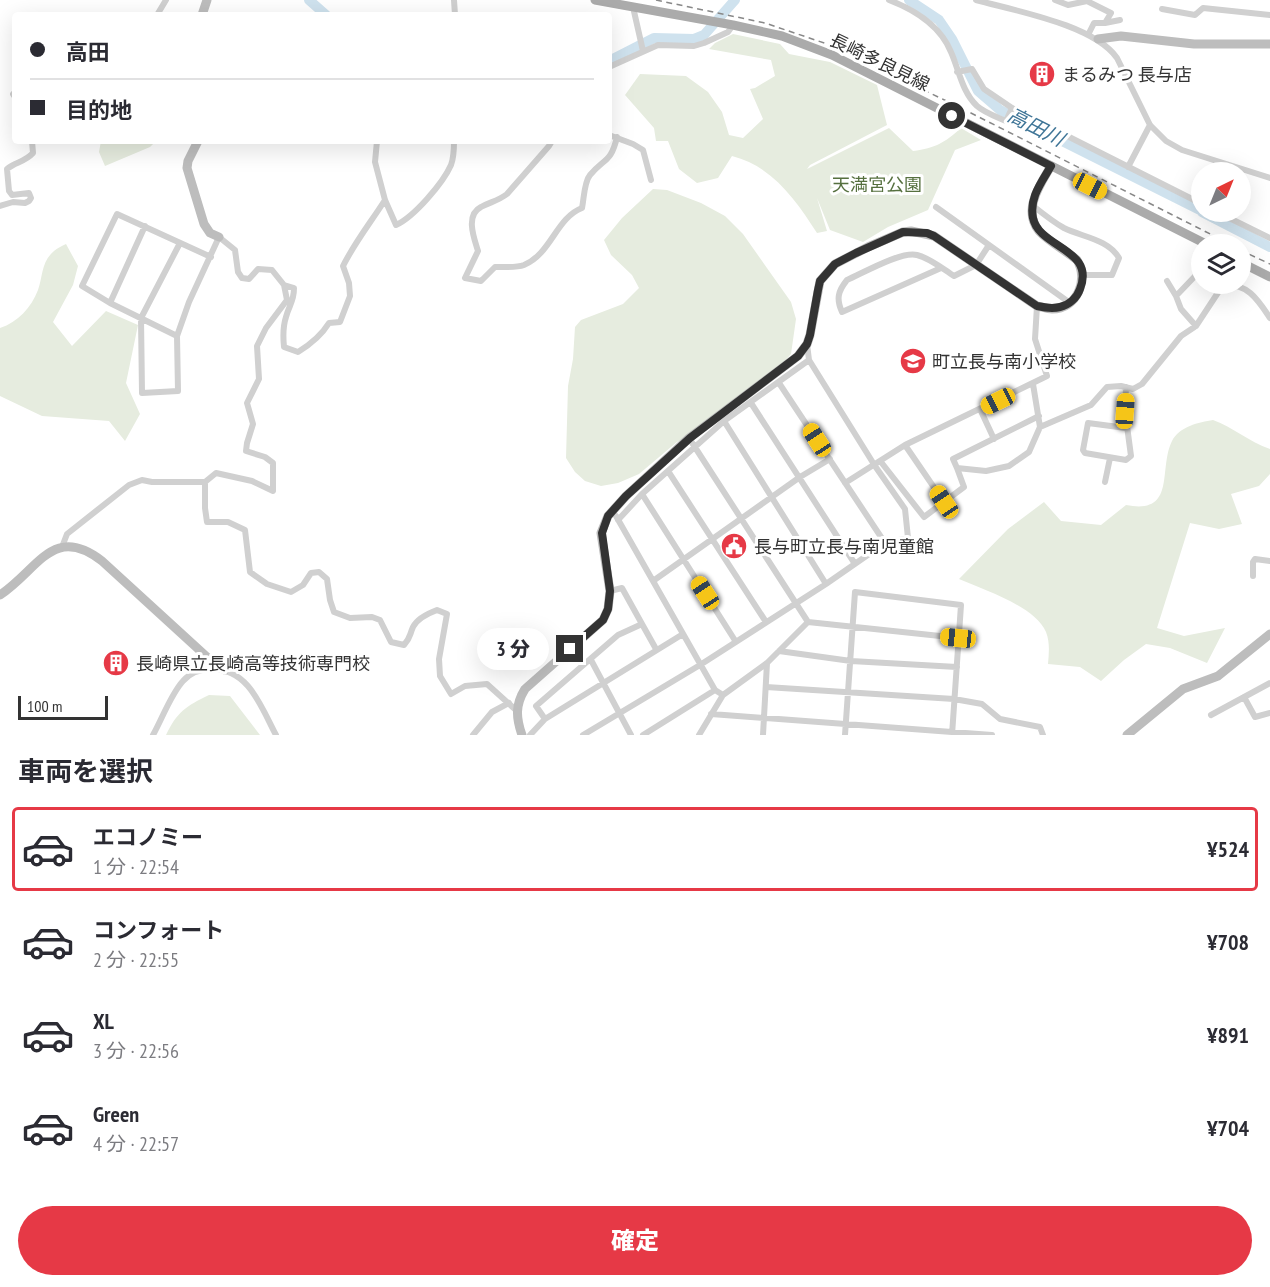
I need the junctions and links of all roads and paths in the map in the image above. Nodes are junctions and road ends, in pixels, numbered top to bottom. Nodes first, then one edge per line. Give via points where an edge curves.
1 (595, 0) edge
2 (889, 0) edge
3 (976, 0) edge
4 (1008, 0) edge
5 (1055, 0) edge
6 (1088, 0) edge
7 (633, 7) junction
8 (1007, 9) junction
9 (1162, 9) dead end
10 (1270, 15) edge
11 (1120, 20) dead end
12 (1105, 23) junction
13 (730, 25) junction
14 (1093, 37) junction
15 (1270, 44) edge
16 (643, 51) junction
17 (612, 66) edge
18 (957, 72) junction
19 (1012, 108) junction
20 (1150, 125) junction
21 (612, 136) edge
22 (617, 137) junction
23 (32, 144) edge
24 (196, 144) edge
25 (377, 144) edge
26 (454, 144) edge
27 (550, 144) edge
28 (1051, 166) junction
29 (1128, 167) junction
30 (1270, 178) edge
31 (651, 180) dead end
32 (1191, 198) edge
33 (385, 200) junction
34 (1032, 205) junction
35 (0, 206) edge
36 (936, 207) dead end
37 (1237, 222) edge
38 (145, 226) junction
39 (1191, 236) edge
40 (219, 237) junction
41 (1270, 238) edge
42 (180, 243) junction
43 (989, 245) junction
44 (211, 257) junction
45 (976, 265) junction
46 (941, 268) junction
47 (1251, 268) edge
48 (1082, 275) junction
49 (1270, 277) edge
50 (1191, 280) edge
51 (1167, 281) dead end
52 (284, 285) junction
53 (1176, 296) junction
54 (110, 303) junction
55 (1070, 303) junction
56 (1037, 306) junction
57 (141, 318) junction
58 (1270, 318) edge
59 (1196, 326) junction
60 (177, 336) junction
61 (807, 344) junction
62 (809, 360) junction
63 (779, 383) junction
64 (1033, 384) junction
65 (1126, 387) junction
66 (751, 403) junction
67 (980, 409) junction
68 (1039, 416) junction
69 (724, 422) junction
70 (1041, 427) junction
71 (1126, 428) junction
72 (690, 438) junction
73 (994, 439) junction
74 (905, 445) junction
75 (696, 447) junction
76 (1110, 458) junction
77 (830, 459) junction
78 (878, 464) junction
79 (957, 468) junction
80 (668, 471) junction
81 (800, 477) junction
82 (205, 482) junction
83 (1105, 482) dead end
84 (845, 483) junction
85 (642, 494) junction
86 (772, 497) junction
87 (944, 502) junction
88 (613, 509) junction
89 (741, 519) junction
90 (618, 520) junction
91 (713, 539) junction
92 (885, 543) junction
93 (62, 547) junction
94 (684, 561) junction
95 (1270, 561) edge
96 (855, 564) junction
97 (1253, 576) dead end
98 (653, 581) junction
99 (826, 584) junction
100 (610, 591) junction
101 (0, 596) edge
102 (796, 603) junction
103 (766, 622) junction
104 (808, 622) junction
105 (642, 624) junction
106 (854, 627) junction
107 (683, 634) junction
108 (1270, 634) edge
109 (958, 638) junction
110 (736, 642) junction
111 (656, 649) junction
112 (779, 651) junction
113 (591, 660) junction
114 (851, 661) junction
115 (767, 663) junction
116 (700, 665) junction
117 (957, 667) junction
118 (225, 670) junction
119 (603, 682) junction
120 (1270, 683) edge
121 (766, 687) junction
122 (715, 690) junction
123 (848, 692) junction
124 (723, 695) junction
125 (1244, 698) junction
126 (954, 699) junction
127 (509, 703) junction
128 (517, 711) junction
129 (620, 712) junction
130 (1270, 713) edge
131 (711, 714) junction
132 (1211, 716) dead end
133 (545, 719) junction
134 (765, 719) junction
135 (846, 725) junction
136 (952, 733) edge
137 (153, 735) edge
138 (276, 735) edge
139 (473, 735) edge
140 (522, 735) edge
141 (530, 735) edge
142 (583, 735) edge
143 (631, 735) edge
144 (642, 735) edge
145 (699, 735) edge
146 (763, 735) edge
147 (845, 735) edge
148 (992, 735) edge
149 (1043, 735) edge
150 (1127, 735) edge

1 - 7 main road
2 - 18 street via 931,23 951,52
3 - 8 street
4 - 8 street
5 - 6 street via 1068,5
6 - 12 street via 1111,13
7 - 13 main road, 長崎多良見線
7 - 16 street
8 - 14 street
9 - 10 street via 1195,15 1203,8
11 - 12 street
12 - 14 street via 1094,23
13 - 16 street via 728,32 694,46 658,45
13 - 28 main road, 長崎多良見線 via 782,36 832,55
14 - 15 street via 1194,44
14 - 20 street via 1117,58
16 - 17 street
18 - 19 street via 972,69 984,89
18 - 19 street via 978,107 1006,122
19 - 29 street
20 - 29 street
20 - 30 street via 1182,150
21 - 22 street
22 - 27 street via 614,152 588,177 582,208 573,212 542,253 523,266 495,267 481,281 465,278 478,251 472,231 473,216 479,207 507,194
22 - 31 street via 643,150
23 - 35 street via 33,153 27,160 7,169 12,195 29,193 31,198 25,203
24 - 40 street via 187,168 204,224
25 - 33 street via 375,162
26 - 33 street via 451,165 439,185 401,223 396,225
28 - 34 street
28 - 39 main road, 長崎多良見線
29 - 32 street
33 - 52 street via 343,266 350,296 340,322 329,323 298,352 285,346 283,335 294,288
34 - 48 street via 1040,231 1077,260
34 - 48 street via 1064,228 1114,251 1119,258 1112,275
36 - 43 street
37 - 41 street
38 - 42 street
38 - 54 street
38 - 54 street via 114,215 82,286
40 - 44 street
40 - 52 street via 235,250 242,278 249,279 258,269 272,270
42 - 44 street
42 - 57 street
43 - 45 street
43 - 55 street
44 - 60 street
45 - 46 street via 954,276
45 - 56 street
45 - 61 street via 927,233 903,232 868,247 835,264 820,281
46 - 46 street via 909,253 847,279 838,303 842,312
47 - 49 main road
48 - 55 street via 1079,293
50 - 53 street
51 - 53 street
52 - 82 street via 286,300 257,346 259,379 247,403 254,424 246,451 273,463 273,491 252,481 216,473
53 - 59 street via 1181,309
54 - 57 street
55 - 56 street via 1052,309
56 - 64 street via 1035,339 1047,376
57 - 60 street
57 - 60 street via 142,393 178,391
58 - 59 street via 1253,294 1230,284 1223,285
59 - 65 street via 1181,336 1142,384 1133,389
61 - 62 street
61 - 72 street via 787,366
62 - 63 street
62 - 78 street
63 - 66 street
63 - 77 street
64 - 67 street
64 - 68 street
65 - 70 street via 1107,387 1091,405
65 - 71 street
66 - 69 street
66 - 81 street
67 - 73 street
67 - 74 street
68 - 70 street
68 - 73 street
69 - 75 street
69 - 86 street
70 - 79 street via 1029,452 1009,466 986,471
71 - 76 street via 1131,456 1126,460
71 - 76 street via 1089,423 1083,450
72 - 75 street
72 - 88 street
73 - 79 street via 953,459
74 - 78 street
74 - 87 street
75 - 80 street
75 - 89 street
76 - 83 street
77 - 81 street
77 - 84 street
78 - 84 street
78 - 87 street via 924,517
78 - 92 street via 905,509 908,538
79 - 87 street via 964,487
80 - 85 street
80 - 91 street
81 - 86 street
81 - 96 street
82 - 93 street via 142,480 129,485 67,534
82 - 127 street via 207,522 228,522 245,530 250,572 267,584 291,592 303,585 311,573 319,572 327,579 334,612 350,618 380,620 391,642 404,645 411,637 413,625 428,613 437,610 447,614 439,659 440,676 451,694 465,686 487,684
84 - 92 street
85 - 90 street
85 - 94 street
86 - 89 street
86 - 99 street
88 - 90 street
88 - 100 street via 602,533
89 - 91 street
89 - 102 street
90 - 98 street
91 - 94 street
91 - 103 street
92 - 96 street
93 - 101 street
93 - 118 street via 83,548 91,553
94 - 98 street
94 - 110 street
95 - 97 street via 1255,559
96 - 99 street
98 - 107 street
99 - 102 street
100 - 105 street via 622,588
100 - 128 street via 603,620 525,689
102 - 103 street
102 - 104 street
103 - 110 street
104 - 106 street
104 - 112 street
105 - 111 street
105 - 113 street via 618,635
106 - 109 street
106 - 109 street via 855,592 961,605
106 - 114 street
107 - 111 street
107 - 116 street
108 - 150 street via 1218,676 1183,689
109 - 117 street
110 - 116 street
111 - 119 street
112 - 114 street
112 - 115 street
113 - 119 street
113 - 133 street via 536,706
114 - 117 street
114 - 123 street
115 - 121 street
115 - 124 street
116 - 122 street
116 - 129 street
117 - 126 street
118 - 137 street via 192,673 181,683
118 - 138 street via 249,685
119 - 129 street
119 - 133 street
120 - 125 street
121 - 123 street
121 - 134 street
122 - 124 street
122 - 144 street
123 - 126 street
123 - 135 street
124 - 131 street
125 - 130 street via 1255,717
125 - 132 street
126 - 136 street
126 - 149 street via 982,704 1000,719 1040,728
127 - 128 street
127 - 139 street via 492,712
128 - 140 street
129 - 142 street
129 - 143 street
131 - 134 street
131 - 145 street
133 - 141 street
134 - 135 street
134 - 146 street
135 - 136 street
135 - 147 street
136 - 148 street

